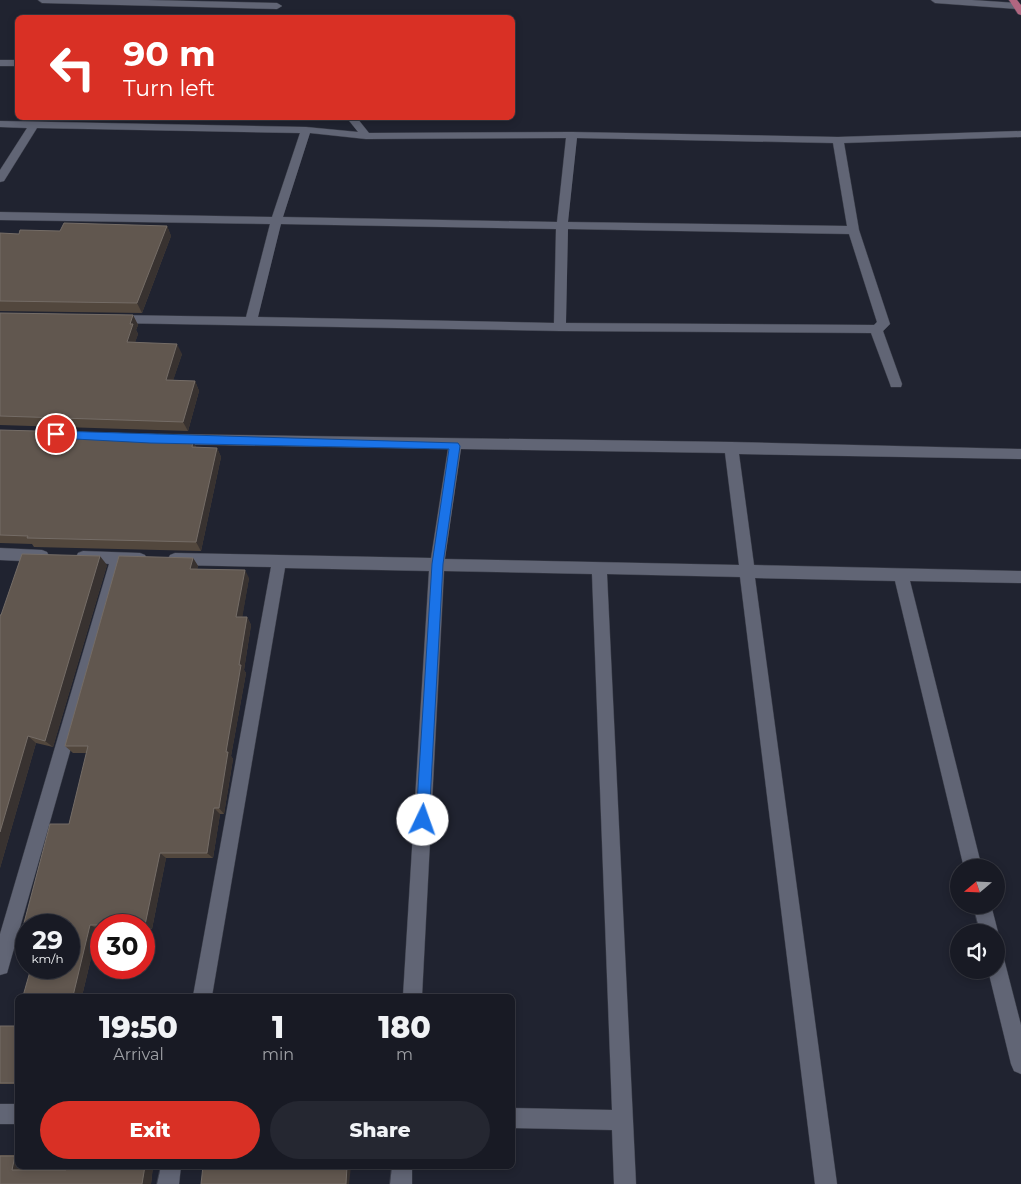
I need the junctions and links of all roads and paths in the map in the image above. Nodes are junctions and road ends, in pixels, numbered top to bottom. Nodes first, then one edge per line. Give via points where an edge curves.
1 (42, 0) edge
2 (935, 0) edge
3 (275, 3) edge
4 (1017, 6) edge
5 (282, 15) edge
6 (0, 63) edge
7 (15, 63) edge
8 (354, 120) edge
9 (0, 124) edge
10 (34, 125) junction
11 (306, 130) junction
12 (1021, 134) edge
13 (572, 135) junction
14 (366, 136) junction
15 (838, 140) junction
16 (0, 179) edge
17 (0, 216) edge
18 (276, 220) junction
19 (562, 225) junction
20 (853, 230) junction
21 (106, 319) edge
22 (251, 321) junction
23 (560, 327) junction
24 (876, 329) junction
25 (896, 384) dead end
26 (150, 439) edge
27 (455, 446) junction
28 (730, 447) junction
29 (1021, 454) edge
30 (0, 554) edge
31 (118, 558) junction
32 (279, 561) junction
33 (438, 564) junction
34 (599, 568) junction
35 (747, 571) junction
36 (901, 574) junction
37 (1021, 577) edge
38 (971, 859) edge
39 (0, 966) edge
40 (1000, 979) edge
41 (202, 994) edge
42 (412, 994) edge
43 (1021, 1064) edge
44 (0, 1114) edge
45 (15, 1114) edge
46 (515, 1118) edge
47 (623, 1120) junction
48 (170, 1169) edge
49 (402, 1169) edge
50 (168, 1184) edge
51 (401, 1184) edge
52 (625, 1184) edge
53 (826, 1184) edge

1 - 3 street
2 - 4 street
3 - 5 street
6 - 7 street
8 - 14 street
9 - 10 street
10 - 11 street
10 - 16 street
11 - 14 street
11 - 18 street
12 - 15 street
13 - 14 street
13 - 15 street
13 - 19 street
15 - 20 street
17 - 18 street
18 - 19 street
18 - 22 street
19 - 20 street
19 - 23 street
20 - 24 street via 884,324
21 - 22 street
22 - 23 street
23 - 24 street
24 - 25 street
26 - 27 street
27 - 28 street
27 - 33 street
28 - 29 street
28 - 35 street
30 - 31 street
31 - 32 street
31 - 39 street
32 - 33 street
32 - 41 street
33 - 34 street
33 - 42 street
34 - 35 street
34 - 47 street
35 - 36 street
35 - 53 street
36 - 37 street
36 - 38 street
40 - 43 street
44 - 45 street
46 - 47 street
47 - 52 street
48 - 50 street
49 - 51 street

